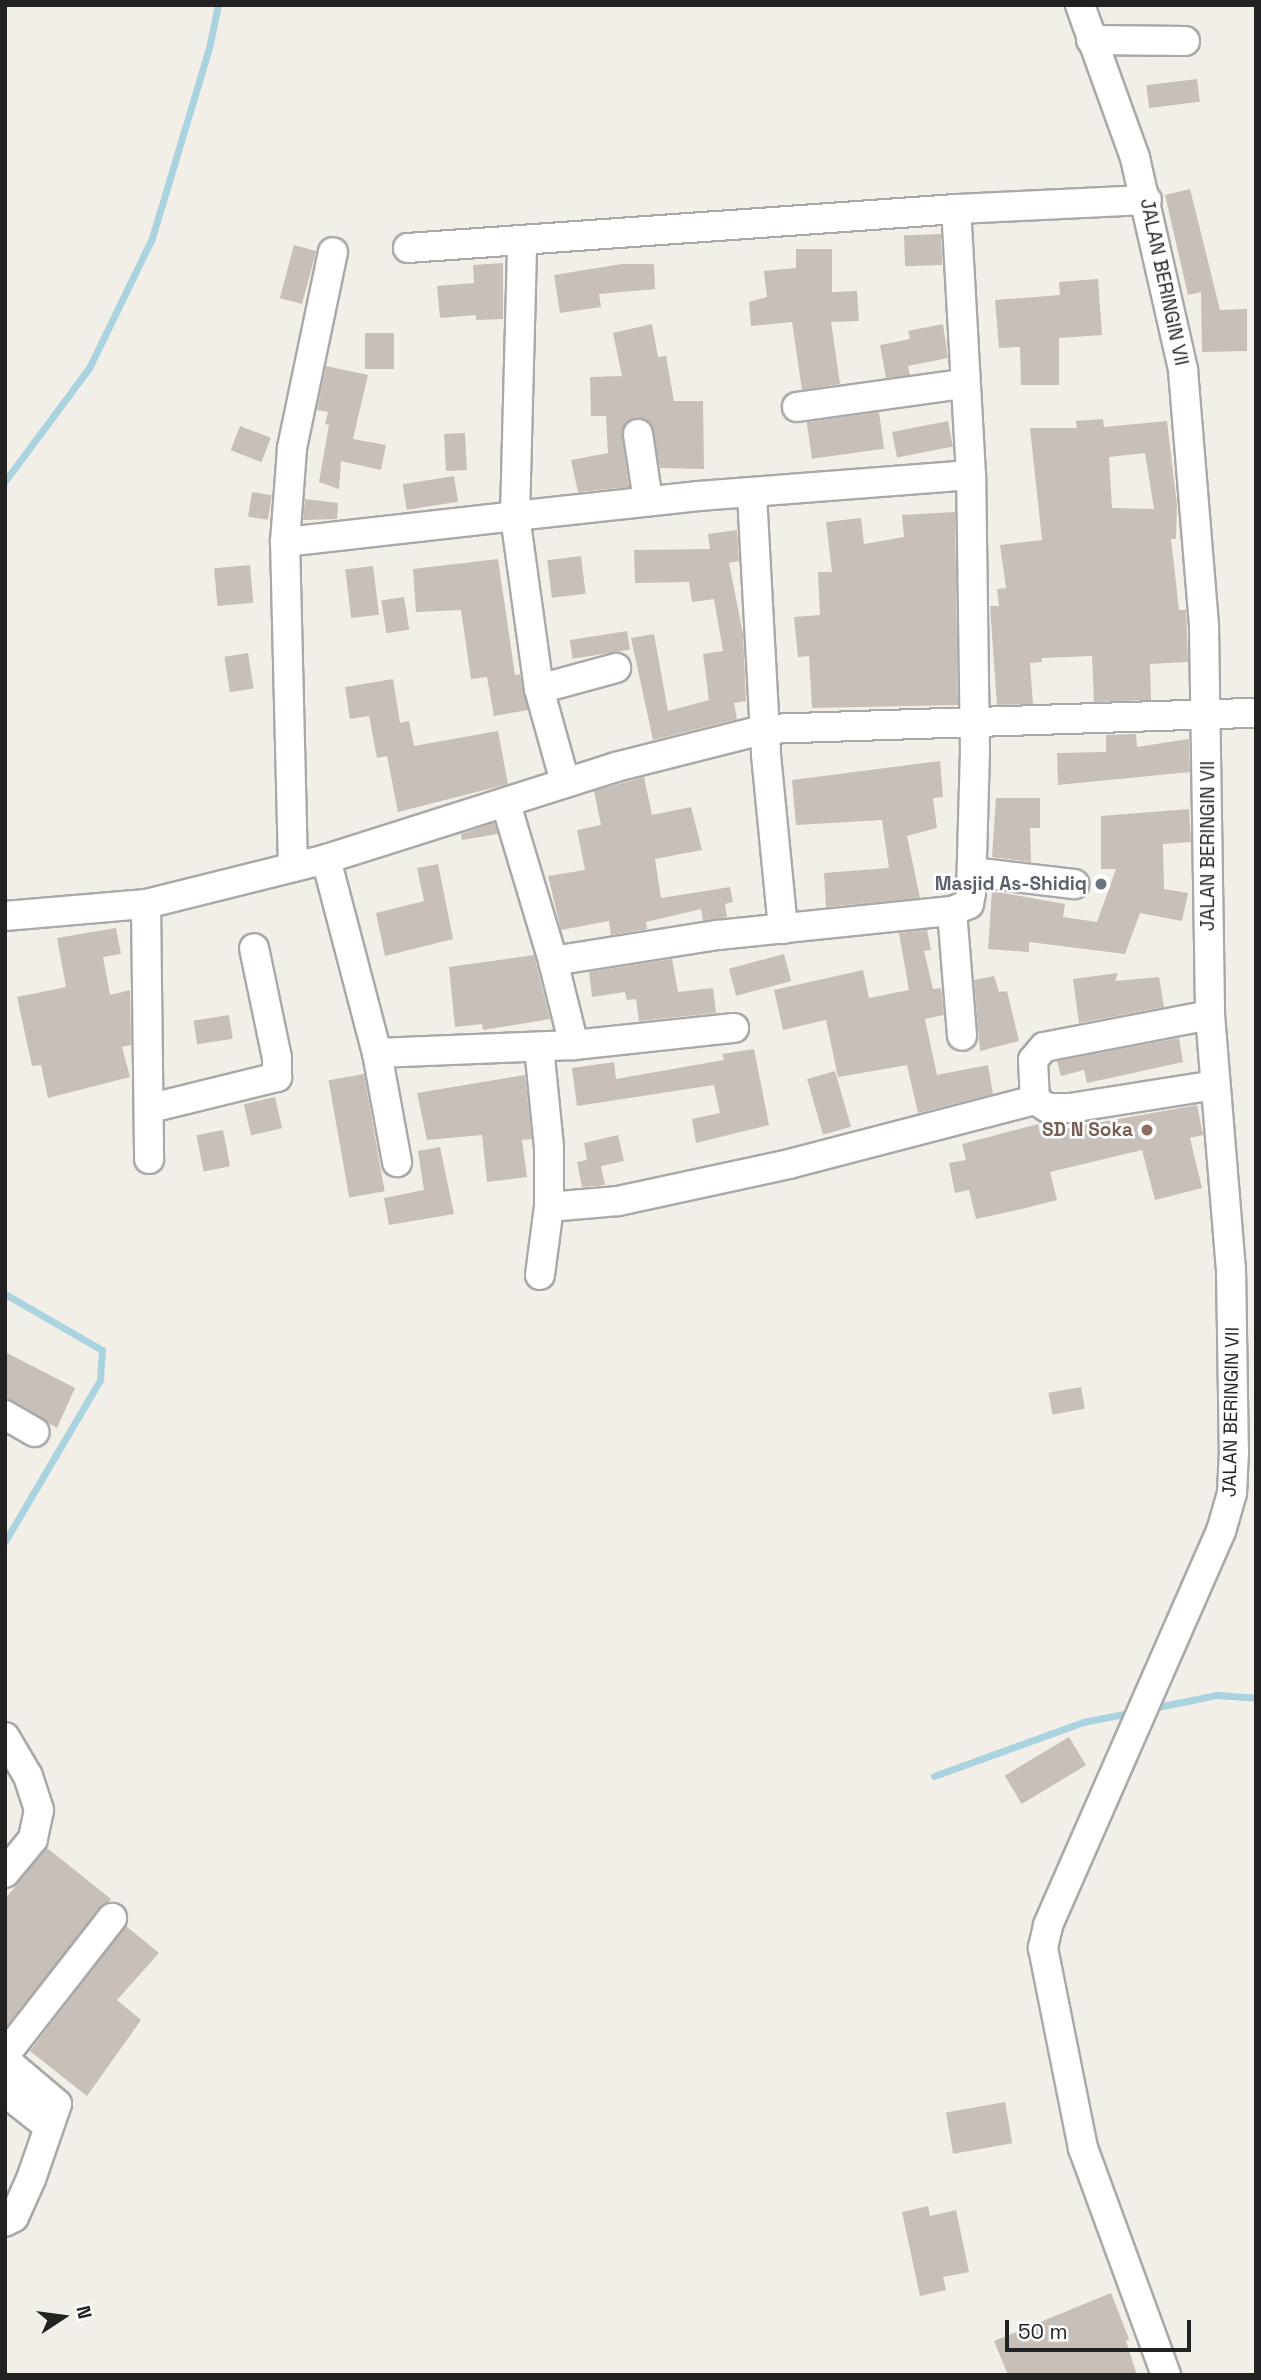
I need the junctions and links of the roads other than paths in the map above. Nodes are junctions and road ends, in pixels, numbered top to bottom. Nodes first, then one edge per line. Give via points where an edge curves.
1 (1080, 5) edge
2 (1091, 40) junction
3 (1185, 41) dead end
4 (1147, 200) junction
5 (956, 209) junction
6 (522, 240) junction
7 (408, 248) dead end
8 (333, 252) dead end
9 (963, 384) junction
10 (797, 407) dead end
11 (638, 434) dead end
12 (971, 475) junction
13 (752, 494) junction
14 (648, 501) junction
15 (515, 516) junction
16 (285, 541) junction
17 (616, 668) dead end
18 (539, 689) junction
19 (1256, 713) edge
20 (1208, 715) junction
21 (975, 736) junction
22 (766, 740) junction
23 (565, 782) junction
24 (510, 813) junction
25 (326, 859) junction
26 (293, 867) junction
27 (973, 872) junction
28 (1074, 884) dead end
29 (146, 904) junction
30 (952, 911) junction
31 (5, 916) edge
32 (783, 929) junction
33 (254, 948) dead end
34 (553, 961) junction
35 (1210, 1015) junction
36 (734, 1028) dead end
37 (962, 1036) dead end
38 (574, 1045) junction
39 (539, 1046) junction
40 (377, 1053) junction
41 (1215, 1085) junction
42 (1035, 1100) junction
43 (151, 1108) junction
44 (149, 1159) dead end
45 (397, 1162) dead end
46 (549, 1207) junction
47 (540, 1275) dead end
48 (5, 1415) edge
49 (34, 1432) dead end
50 (5, 1737) edge
51 (11, 1860) edge
52 (112, 1918) dead end
53 (5, 2055) edge
54 (5, 2060) edge
55 (5, 2092) edge
56 (48, 2126) junction
57 (5, 2222) edge
58 (1167, 2375) edge

1 - 2 street, JALAN BERINGIN VII
2 - 3 street
2 - 4 street, JALAN BERINGIN VII
4 - 5 street
4 - 20 street, JALAN BERINGIN VII via 1183,370
5 - 6 street
5 - 9 street
6 - 7 street
6 - 15 street
8 - 16 street via 292,448
9 - 10 street
9 - 12 street
11 - 14 street
12 - 13 street
12 - 21 street
13 - 14 street
13 - 22 street
14 - 15 street
15 - 16 street
15 - 18 street
16 - 26 street
17 - 18 street
18 - 23 street
19 - 20 street
20 - 21 street
20 - 35 street, JALAN BERINGIN VII
21 - 22 street
21 - 27 street
22 - 23 street
22 - 32 street
23 - 24 street
24 - 25 street
24 - 34 street
25 - 26 street
25 - 40 street
26 - 29 street
27 - 28 street
27 - 30 street via 969,904
29 - 31 street
29 - 43 street
30 - 32 street
30 - 37 street
32 - 34 street
33 - 43 street via 277,1076
34 - 38 street
35 - 41 street, JALAN BERINGIN VII
35 - 42 street via 1044,1047 1033,1060
36 - 38 street
38 - 39 street
39 - 40 street
39 - 46 street via 549,1147
40 - 45 street
41 - 42 street via 1070,1108 1048,1108
41 - 58 street, JALAN BERINGIN VII via 1235,1365 1232,1493 1221,1531 1043,1948 1083,2148
42 - 46 street via 789,1164 618,1200
43 - 44 street
46 - 47 street
48 - 49 street
50 - 51 street via 28,1776 39,1810 33,1839
52 - 53 street
54 - 56 street via 57,2104
55 - 56 street
56 - 57 street via 31,2179 13,2217

